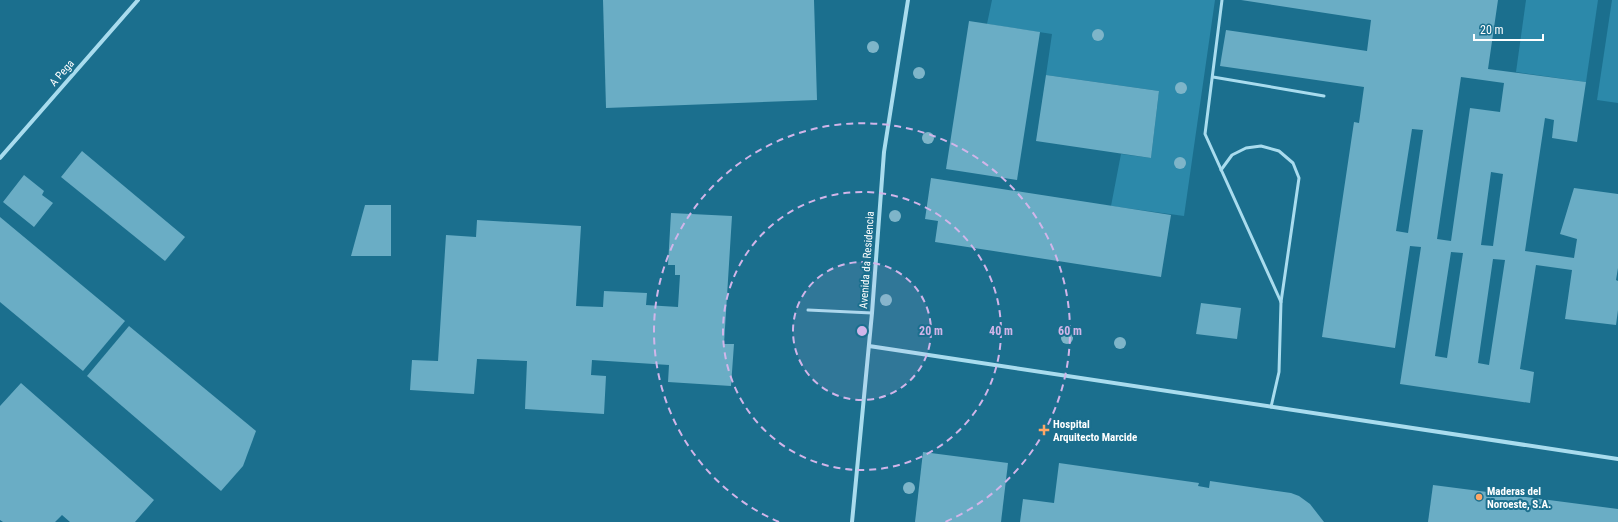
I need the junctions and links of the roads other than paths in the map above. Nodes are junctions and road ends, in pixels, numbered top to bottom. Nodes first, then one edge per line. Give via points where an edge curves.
1 (138, 0) edge
2 (908, 0) edge
3 (1222, 0) edge
4 (1213, 77) junction
5 (1324, 96) dead end
6 (0, 158) edge
7 (1221, 170) junction
8 (1280, 302) junction
9 (808, 310) dead end
10 (872, 313) junction
11 (869, 346) junction
12 (1271, 407) junction
13 (1618, 459) edge
14 (852, 522) edge

1 - 6 street, A Pega
2 - 10 street, Avenida da Residencia via 884,152
3 - 4 lane
4 - 5 lane
4 - 7 lane via 1205,134
7 - 8 lane
7 - 8 lane via 1232,154 1246,148 1261,146 1279,151 1293,163 1299,178
8 - 12 lane via 1279,372
9 - 10 lane
10 - 11 street, Avenida da Residencia
11 - 12 street
11 - 14 street, Avenida da Residencia
12 - 13 street

